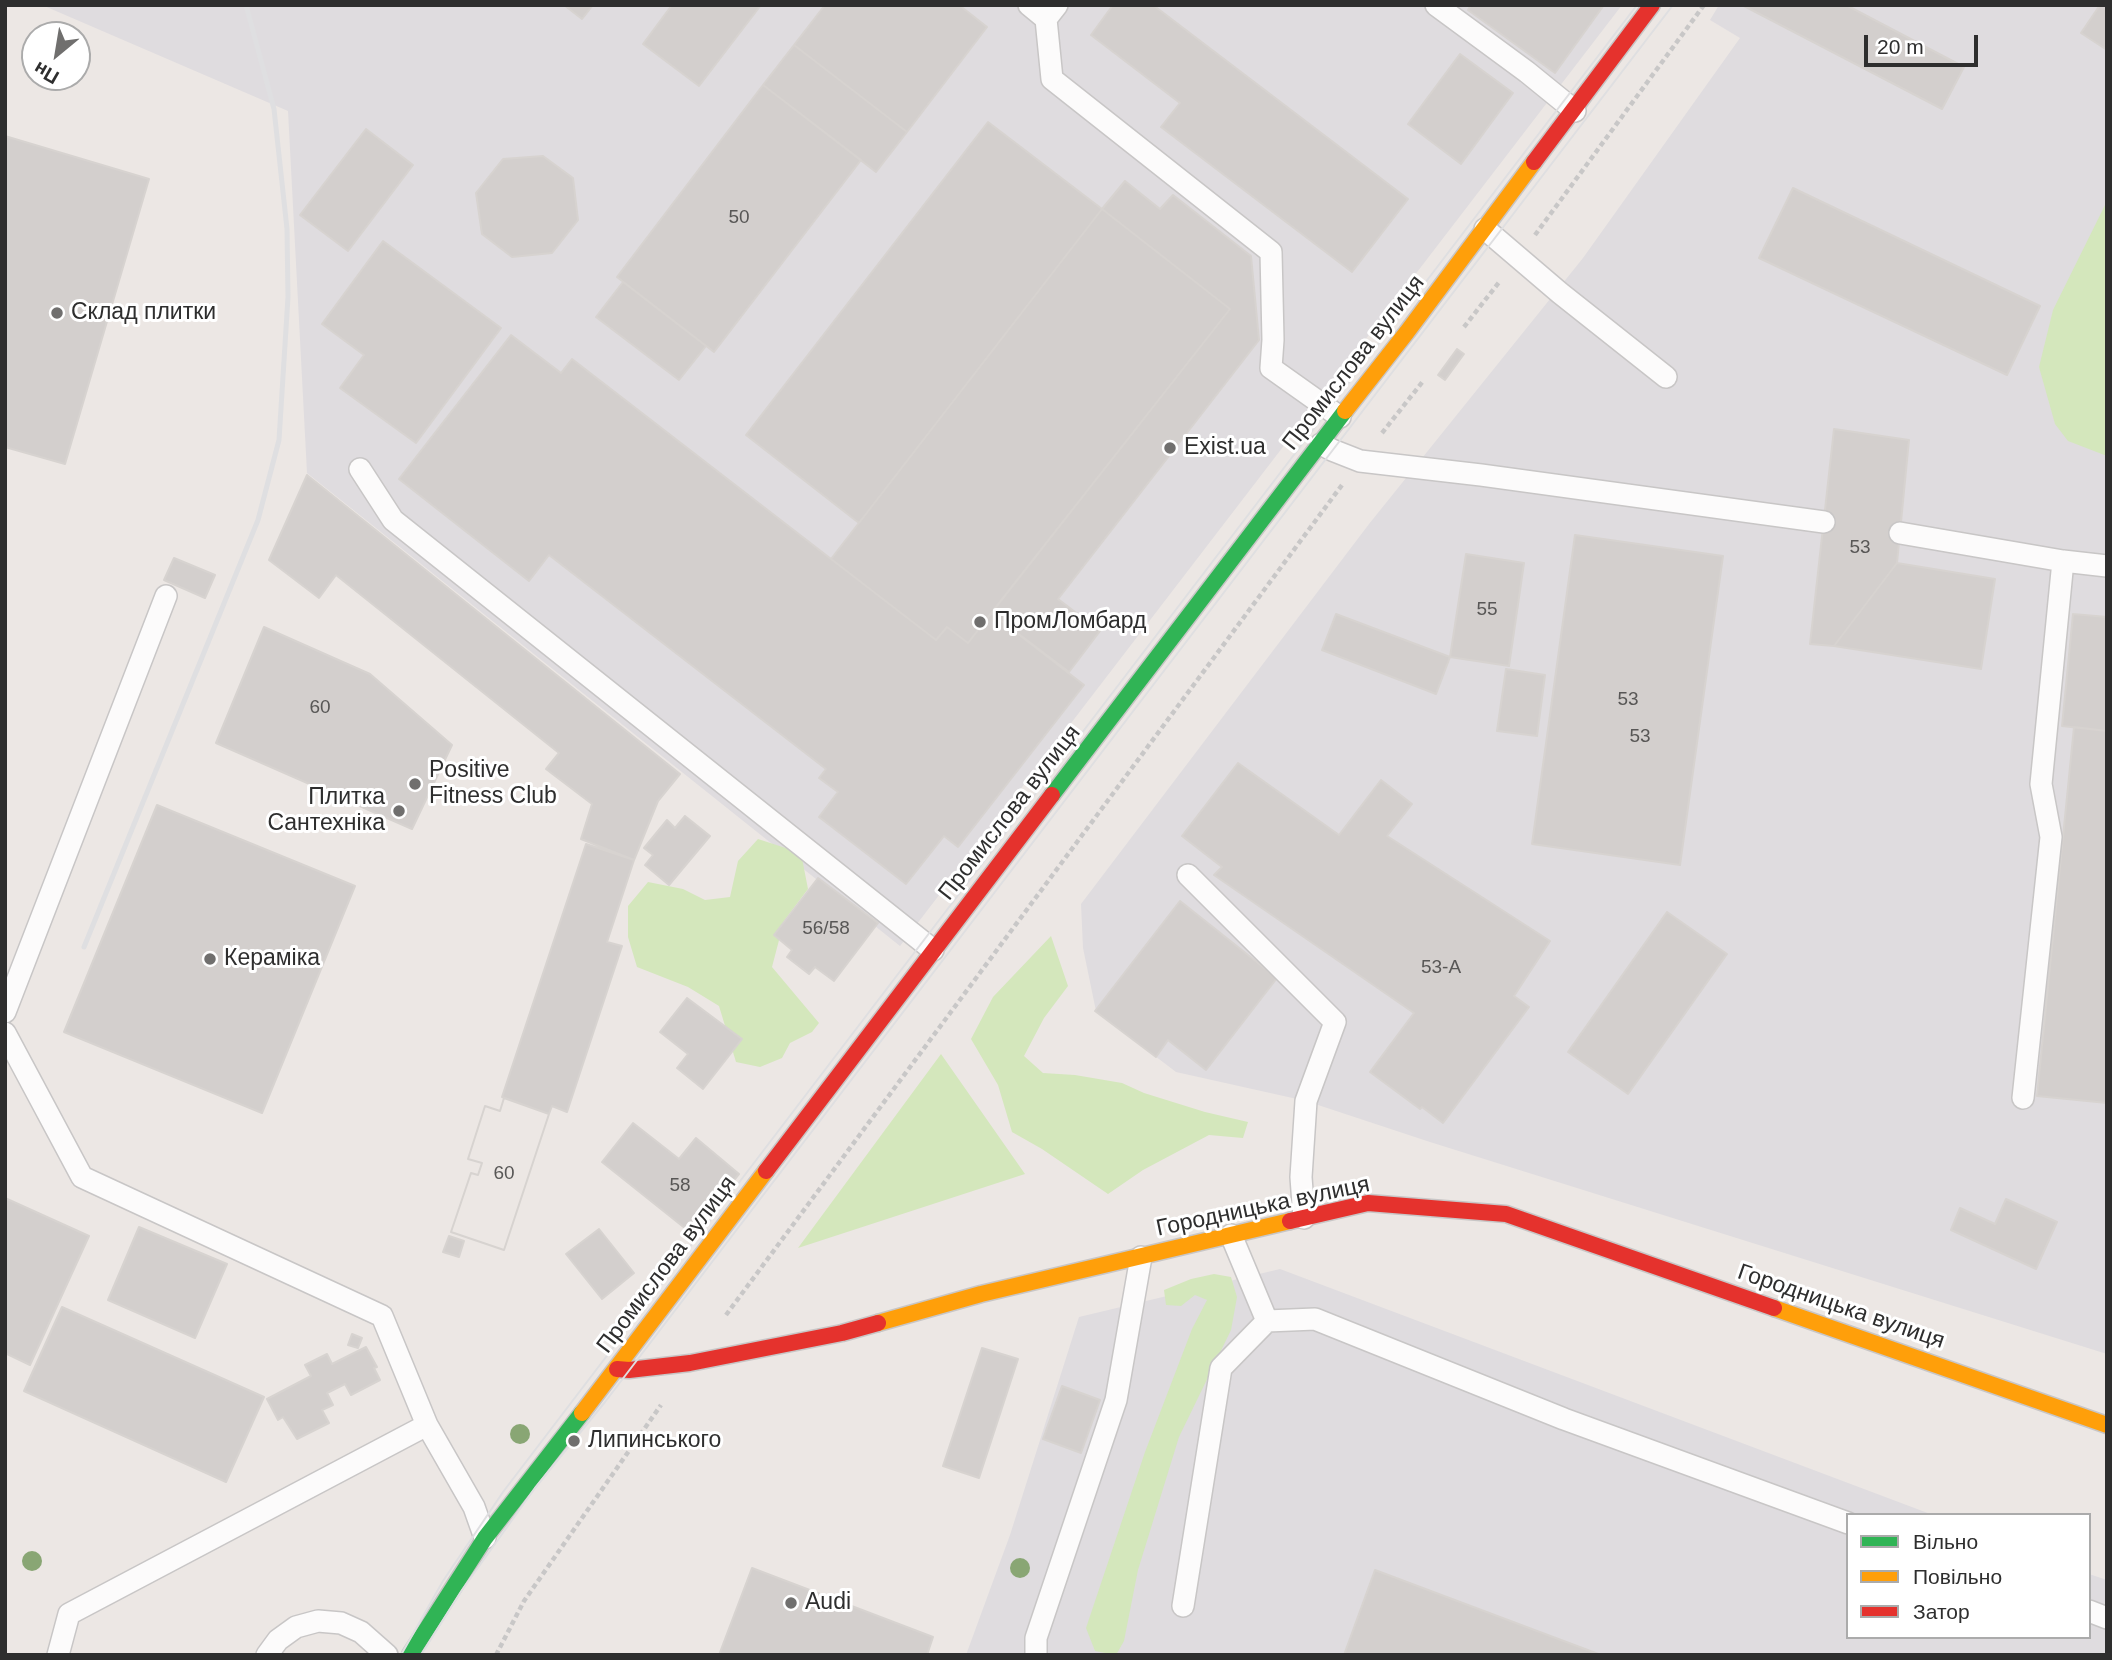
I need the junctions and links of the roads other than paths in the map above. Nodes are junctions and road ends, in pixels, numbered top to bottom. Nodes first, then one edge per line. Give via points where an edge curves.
1 (1029, 5) edge
2 (1436, 5) edge
3 (1652, 5) edge
4 (1052, 12) edge
5 (1575, 111) junction
6 (1485, 229) junction
7 (1666, 377) dead end
8 (1340, 417) junction
9 (1321, 443) junction
10 (360, 469) dead end
11 (1824, 522) dead end
12 (1900, 533) dead end
13 (2063, 561) junction
14 (2107, 566) edge
15 (166, 596) dead end
16 (1188, 875) dead end
17 (933, 950) junction
18 (5, 1012) edge
19 (5, 1033) edge
20 (2022, 1098) dead end
21 (1304, 1218) junction
22 (1231, 1235) junction
23 (1141, 1257) junction
24 (1267, 1321) junction
25 (617, 1369) junction
26 (427, 1425) junction
27 (2107, 1425) edge
28 (1846, 1522) edge
29 (485, 1538) junction
30 (1183, 1606) dead end
31 (58, 1655) edge
32 (268, 1655) edge
33 (387, 1655) edge
34 (410, 1655) edge
35 (1036, 1655) edge

1 - 4 lane
2 - 5 lane
3 - 5 main road, Промислова вулиця
4 - 8 lane via 1052,79 1271,252 1271,368
5 - 6 main road, Промислова вулиця
6 - 7 lane
6 - 8 main road, Промислова вулиця
8 - 9 main road, Промислова вулиця
9 - 11 lane via 1360,461
9 - 17 main road, Промислова вулиця
10 - 17 lane via 393,520
12 - 13 lane
13 - 14 lane
13 - 20 lane via 2041,784 2051,836
15 - 18 lane
16 - 21 lane via 1335,1022 1306,1101 1301,1177
17 - 25 main road, Промислова вулиця
19 - 26 lane via 82,1177 382,1316
21 - 22 main road, Городницька вулиця
21 - 27 main road, Городницька вулиця via 1368,1203 1506,1213
22 - 23 main road, Городницька вулиця
22 - 24 lane
23 - 25 main road, Городницька вулиця via 981,1294 842,1333 690,1363
23 - 35 lane via 1116,1400 1036,1638
24 - 28 lane via 1315,1319 1564,1419
24 - 30 lane via 1221,1368
25 - 29 main road, Промислова вулиця
26 - 29 lane via 474,1507
26 - 31 lane via 69,1614
29 - 34 main road, Промислова вулиця
32 - 33 lane via 278,1640 296,1627 318,1621 341,1623 361,1632

